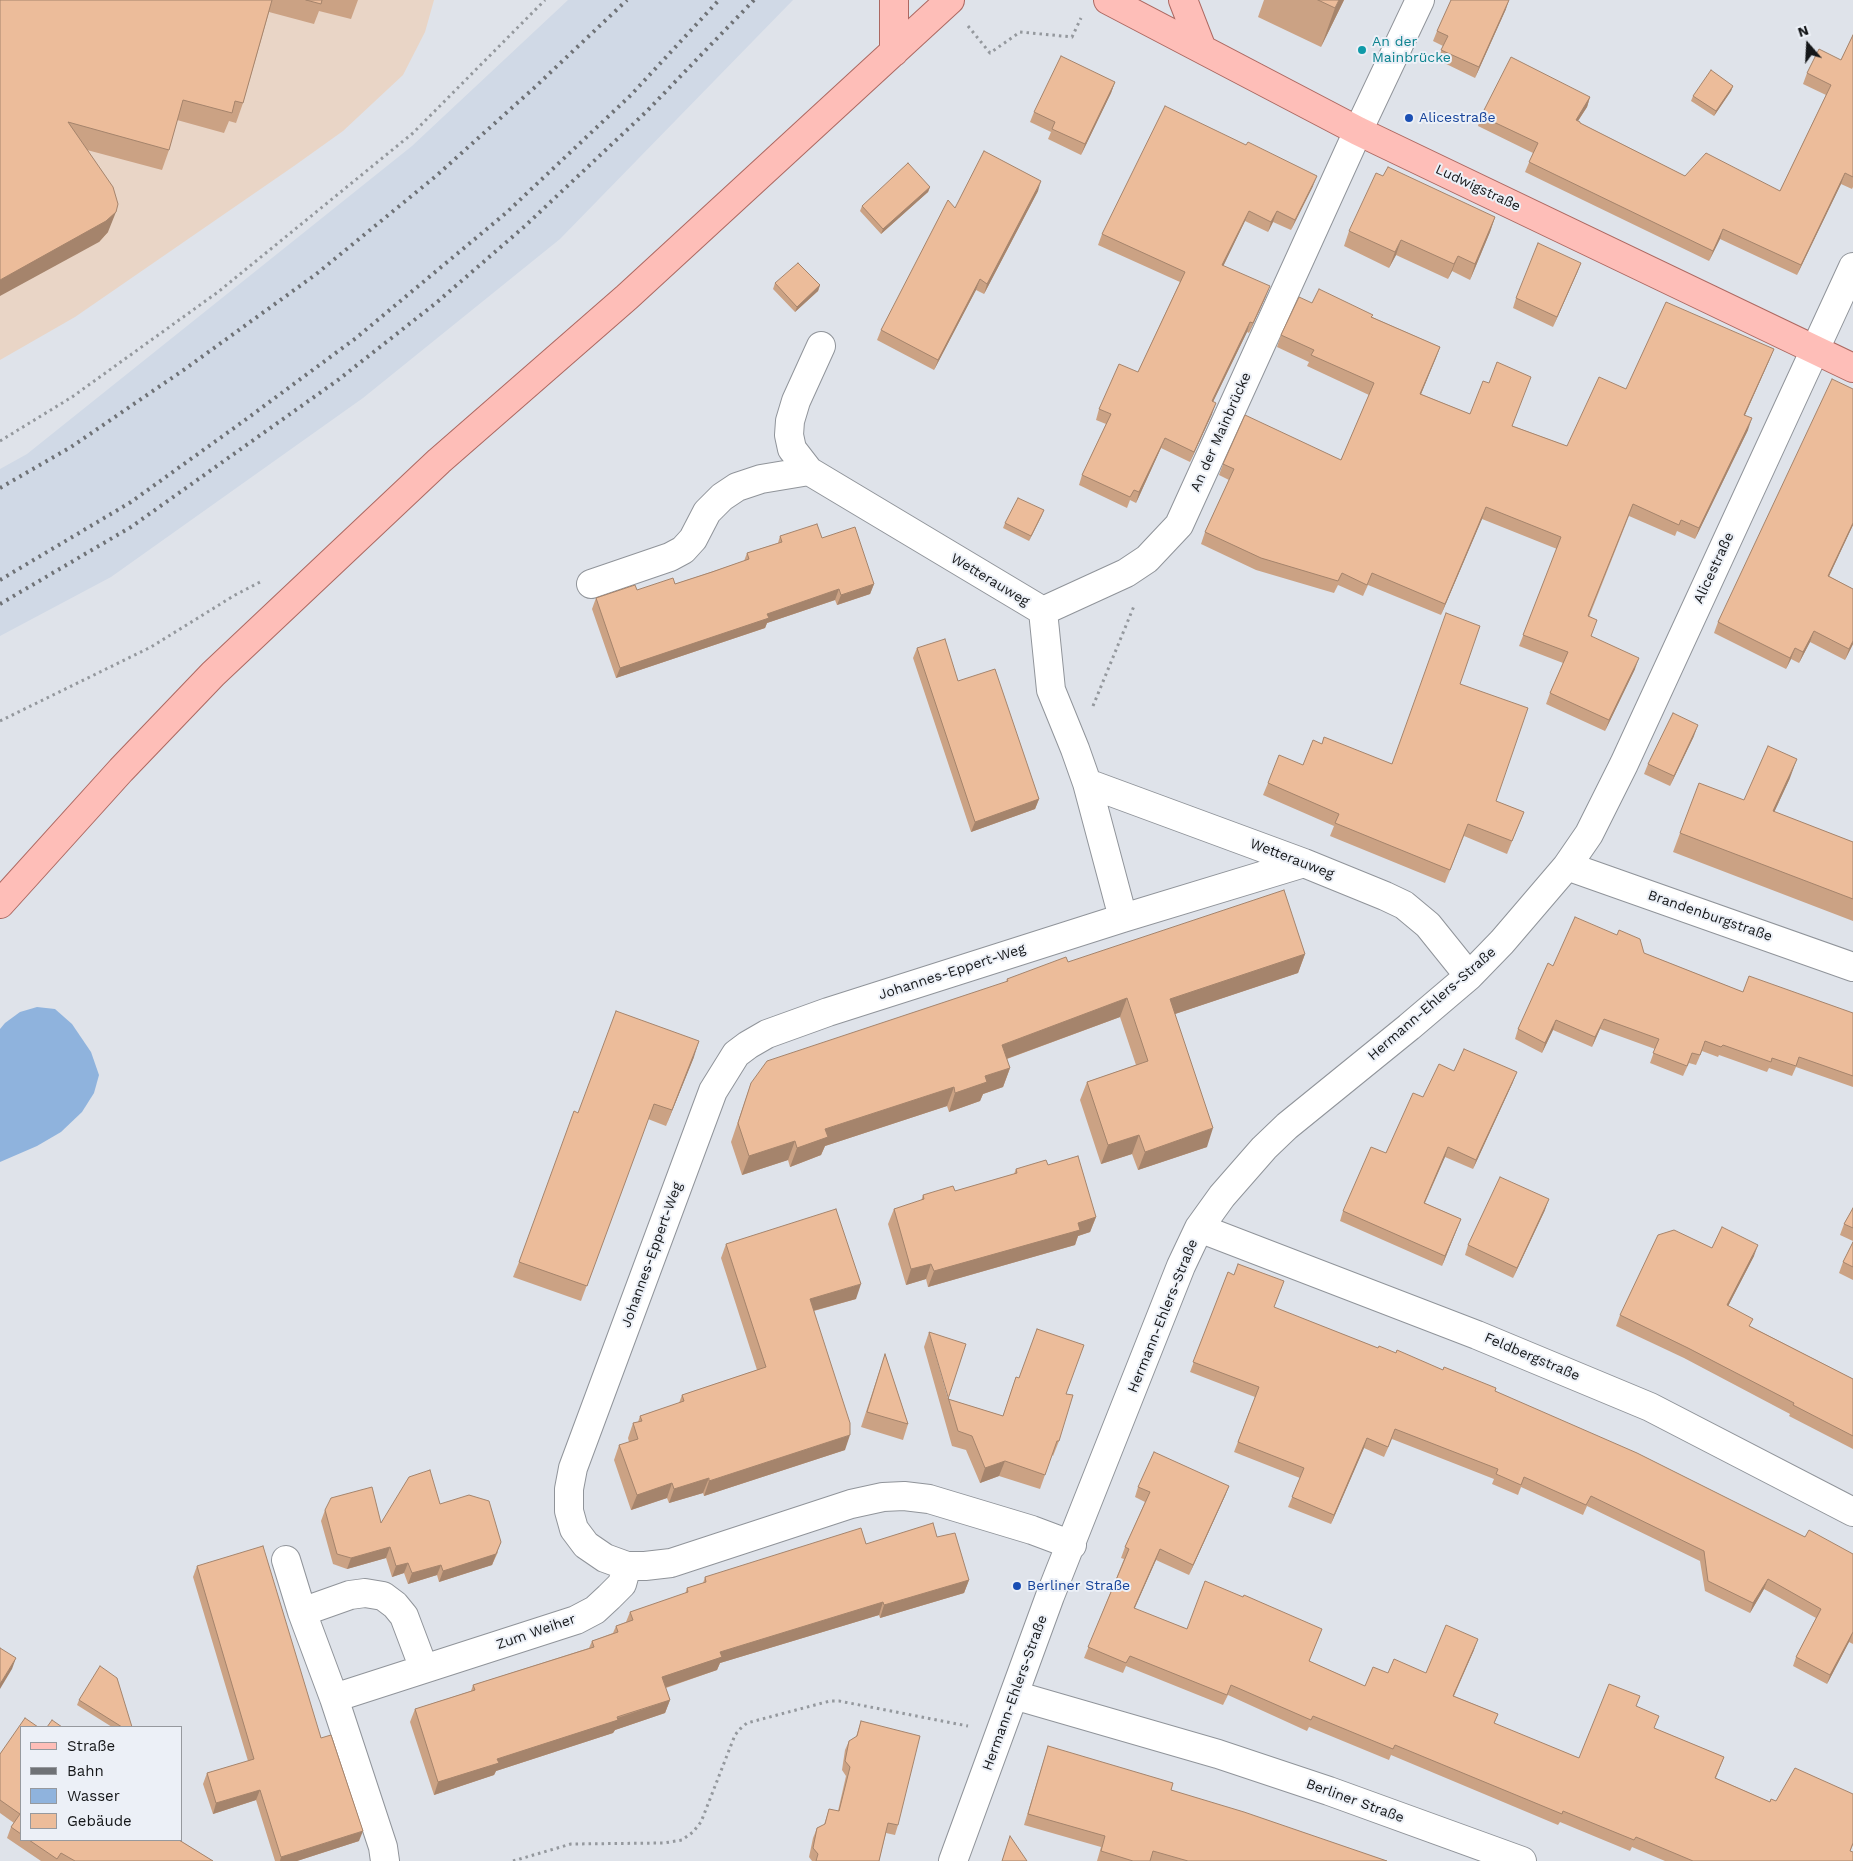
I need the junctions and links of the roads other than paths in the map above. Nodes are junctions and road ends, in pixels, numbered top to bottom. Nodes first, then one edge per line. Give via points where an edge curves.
1 (894, 0) edge
2 (950, 0) edge
3 (1108, 0) edge
4 (1183, 0) edge
5 (1420, 0) edge
6 (1202, 49) junction
7 (894, 52) junction
8 (1358, 131) junction
9 (1853, 267) edge
10 (821, 346) dead end
11 (1815, 349) junction
12 (1853, 368) edge
13 (809, 471) junction
14 (591, 584) dead end
15 (1043, 611) junction
16 (1088, 783) junction
17 (1304, 864) junction
18 (1567, 866) junction
19 (0, 904) edge
20 (1123, 918) junction
21 (1853, 967) edge
22 (1469, 976) junction
23 (1199, 1228) junction
24 (1853, 1512) edge
25 (1072, 1545) junction
26 (286, 1560) dead end
27 (627, 1566) junction
28 (302, 1612) junction
29 (424, 1670) junction
30 (1014, 1695) junction
31 (334, 1698) junction
32 (385, 1861) edge
33 (953, 1861) edge
34 (1522, 1861) edge

1 - 7 main road
2 - 7 main road
3 - 6 main road, Ludwigstraße
4 - 6 main road
5 - 8 street, An der Mainbrücke
6 - 8 main road, Ludwigstraße
7 - 19 main road via 627,297 440,461 213,674
8 - 11 main road, Ludwigstraße
8 - 15 street, An der Mainbrücke via 1180,525 1147,559 1126,573
9 - 11 street, Alicestraße
10 - 13 street, Wetterauweg via 790,420 792,449
11 - 12 main road, Ludwigstraße
11 - 18 street, Alicestraße via 1624,764 1590,834
13 - 14 street via 761,479 737,487 707,512 693,539 683,550
13 - 15 street, Wetterauweg
15 - 16 street, Wetterauweg via 1051,690
16 - 17 street, Wetterauweg
16 - 20 street, Wetterauweg
17 - 20 street, Johannes-Eppert-Weg
17 - 22 street, Wetterauweg via 1404,905 1428,925
18 - 21 street, Brandenburgstraße
18 - 22 street, Hermann-Ehlers-Straße
20 - 27 street, Johannes-Eppert-Weg via 795,1023 767,1034 736,1054 713,1092 573,1468 569,1511 574,1529 592,1550
22 - 23 street, Hermann-Ehlers-Straße via 1287,1126 1244,1170
23 - 24 street, Feldbergstraße via 1478,1335 1650,1408
23 - 25 street, Hermann-Ehlers-Straße via 1181,1266
25 - 27 street, Johannes-Eppert-Weg via 929,1499 904,1496 851,1504 670,1562
25 - 30 street, Hermann-Ehlers-Straße
26 - 28 street
27 - 29 street, Zum Weiher via 622,1584 595,1610
28 - 29 street via 365,1593 383,1596 404,1616
28 - 31 street
29 - 31 street, Zum Weiher
30 - 33 street, Hermann-Ehlers-Straße
30 - 34 street, Berliner Straße via 1228,1757
31 - 32 street

